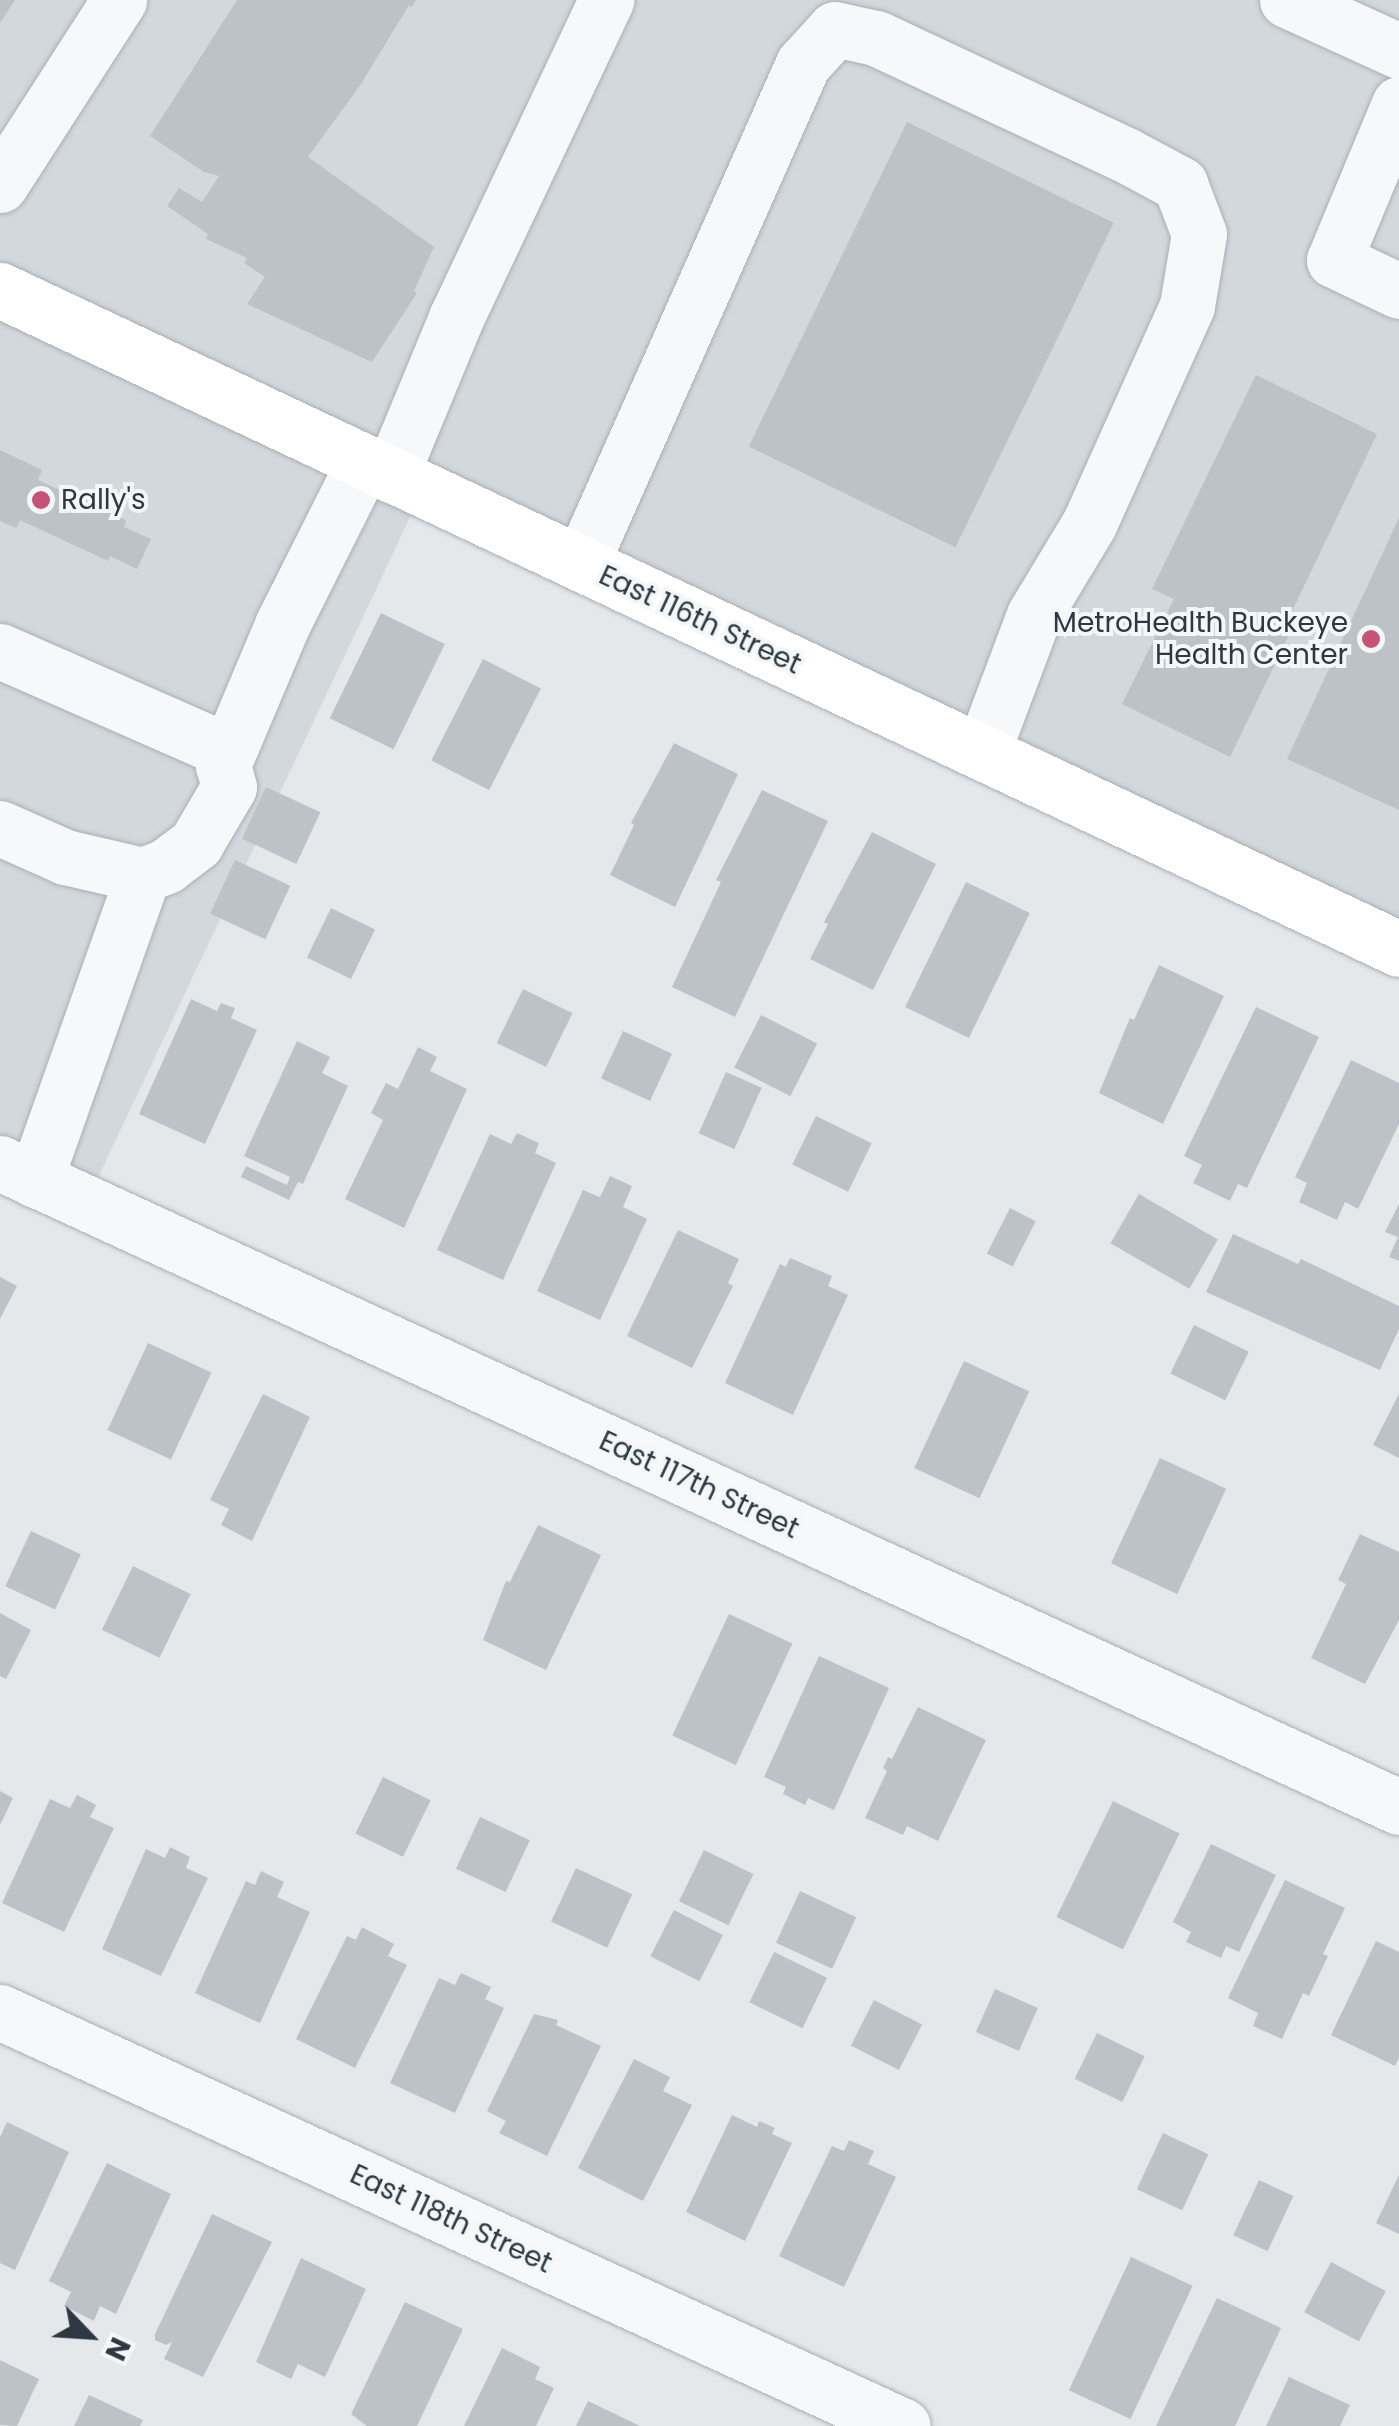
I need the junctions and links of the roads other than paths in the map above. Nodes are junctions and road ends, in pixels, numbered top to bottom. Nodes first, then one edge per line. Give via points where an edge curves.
1 (119, 0) edge
2 (606, 0) edge
3 (1287, 0) edge
4 (1399, 50) edge
5 (1399, 104) edge
6 (0, 185) edge
7 (0, 290) edge
8 (1399, 291) edge
9 (378, 468) junction
10 (581, 564) junction
11 (0, 651) edge
12 (228, 751) junction
13 (982, 753) junction
14 (0, 828) edge
15 (144, 875) junction
16 (1399, 950) edge
17 (17, 1171) edge
18 (1399, 1808) edge
19 (0, 2012) edge
20 (903, 2426) edge

1 - 6 street
2 - 9 street
3 - 4 street
5 - 8 street via 1334,260
7 - 9 main road, East 116th Street
9 - 10 main road, East 116th Street
9 - 12 street via 283,623
10 - 13 main road, East 116th Street
10 - 13 street via 803,64 834,29 876,38 1124,154 1180,184 1198,234 1186,306 1089,524 1034,615
11 - 12 street
12 - 15 street via 223,765 229,787 196,843
13 - 16 main road, East 116th Street
14 - 15 street via 65,856
15 - 17 street
17 - 18 street, East 117th Street
19 - 20 street, East 118th Street

